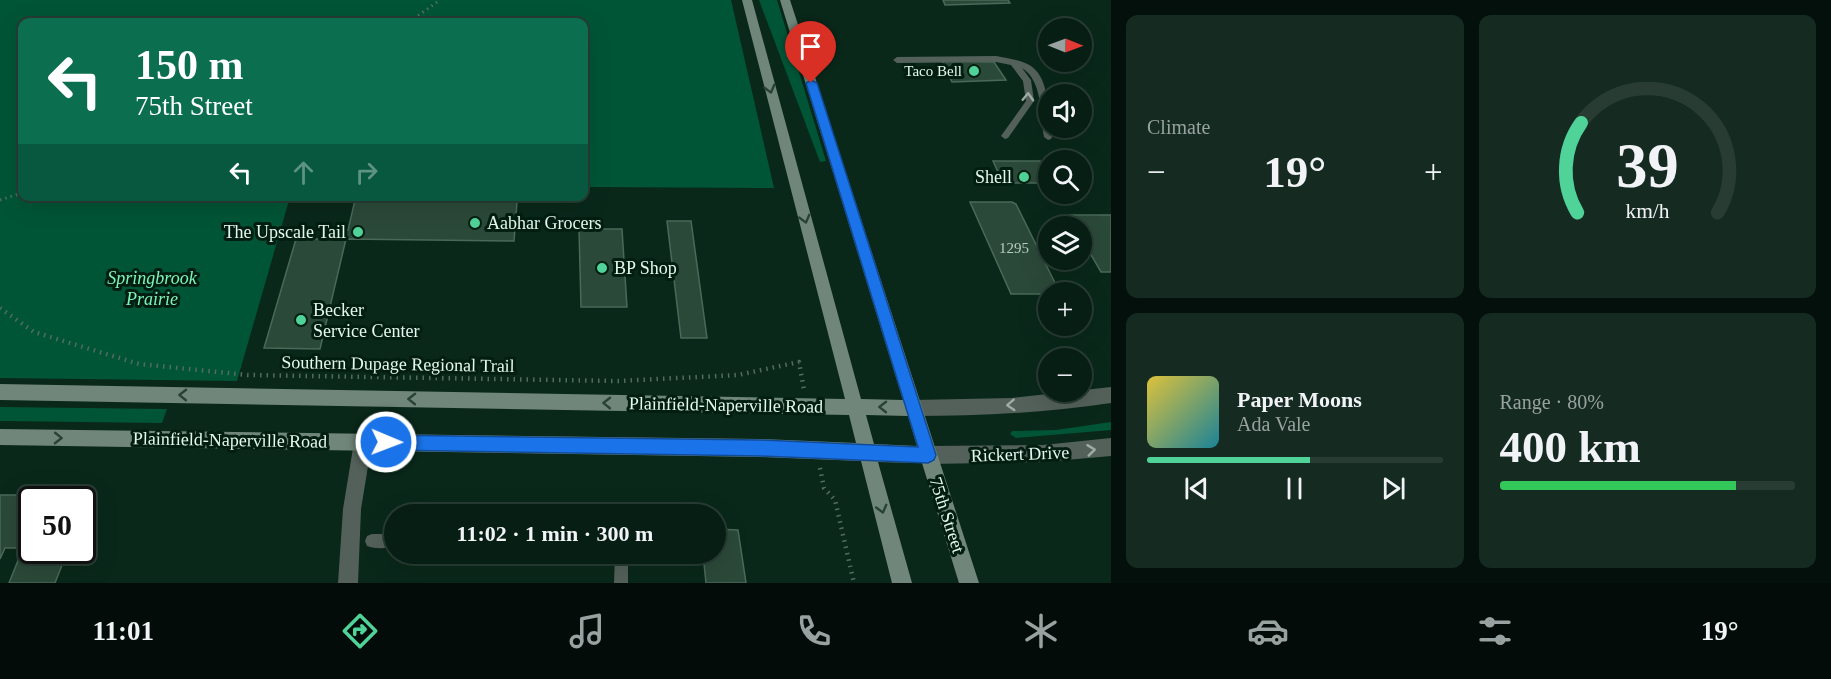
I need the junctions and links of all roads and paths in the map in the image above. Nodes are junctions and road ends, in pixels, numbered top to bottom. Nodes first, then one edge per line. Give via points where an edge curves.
1 (440, 0) edge
2 (747, 0) edge
3 (785, 0) edge
4 (415, 18) edge
5 (897, 60) dead end
6 (1006, 60) junction
7 (1040, 84) edge
8 (1005, 136) dead end
9 (18, 194) edge
10 (0, 200) edge
11 (0, 308) edge
12 (800, 370) dead end
13 (0, 392) edge
14 (1111, 395) edge
15 (854, 407) junction
16 (913, 408) junction
17 (0, 437) edge
18 (363, 442) junction
19 (1111, 447) edge
20 (867, 453) junction
21 (928, 455) junction
22 (821, 472) dead end
23 (372, 541) dead end
24 (384, 541) edge
25 (622, 564) edge
26 (348, 583) edge
27 (621, 583) edge
28 (854, 583) edge
29 (902, 583) edge
30 (969, 583) edge

1 - 4 path
2 -> 15 main road
3 - 16 main road, 75th Street
5 - 6 lane
6 - 7 lane via 1023,65
8 -> 6 lane via 1030,101 1027,80 1020,69
9 - 10 path
11 - 12 path, Southern Dupage Regional Trail via 34,332 139,364 248,375 618,381 738,375 799,362
15 -> 13 main road, Plainfield-Naperville Road
14 -> 16 street via 1030,404
16 -> 15 main road, Plainfield-Naperville Road
15 - 20 main road
16 - 21 main road, 75th Street
17 -> 18 main road, Plainfield-Naperville Road
18 - 20 main road, Plainfield-Naperville Road
18 - 26 street via 352,510
21 -> 19 street, Rickert Drive via 999,455
20 - 21 main road, Plainfield-Naperville Road
20 -> 29 main road
21 - 30 main road, 75th Street
22 - 28 path via 824,488 835,500
23 - 24 lane
25 - 27 lane

